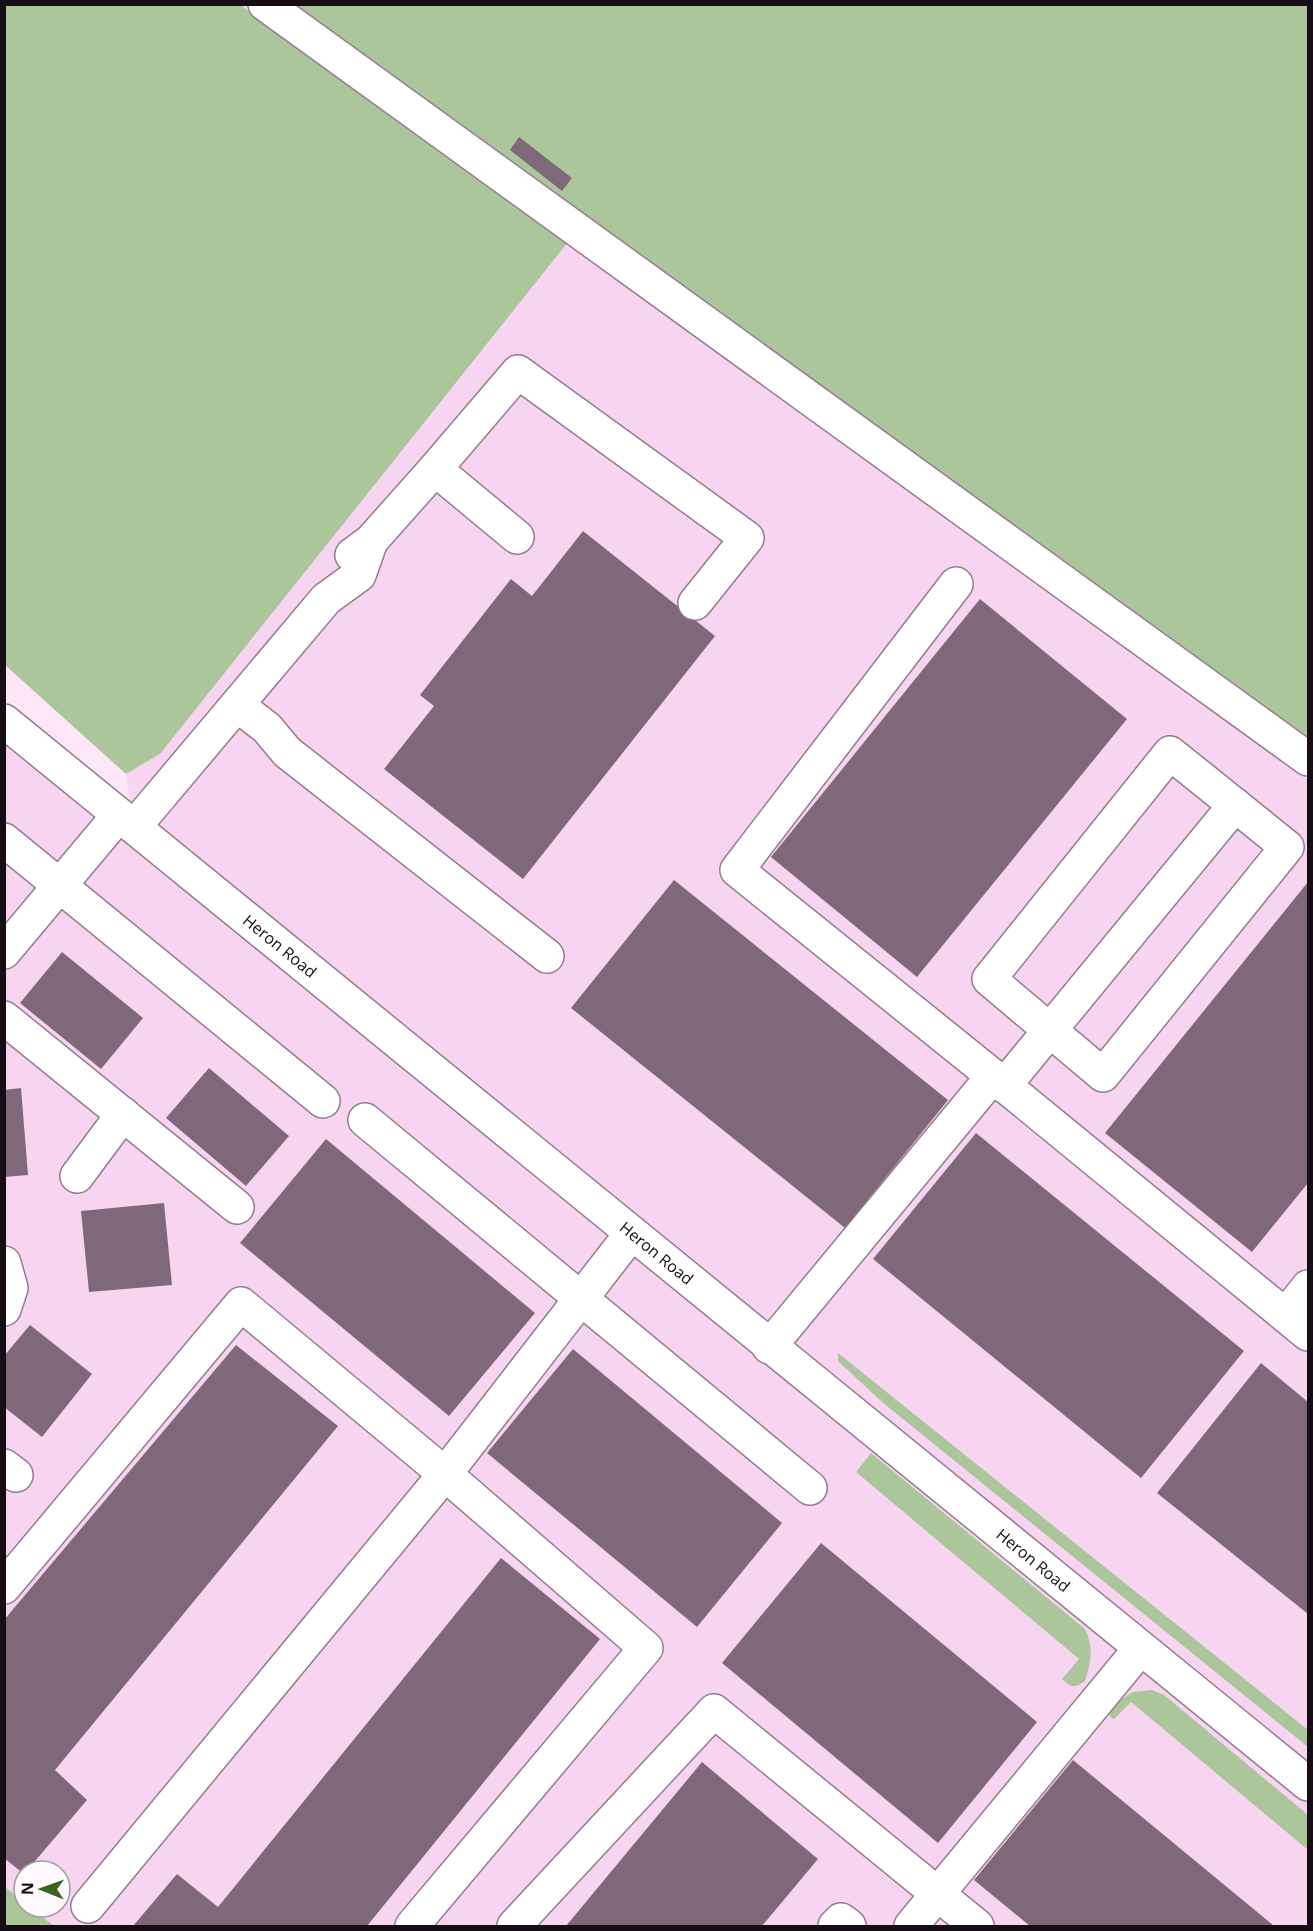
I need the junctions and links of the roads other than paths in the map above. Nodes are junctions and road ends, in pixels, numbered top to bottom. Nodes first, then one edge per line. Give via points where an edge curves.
1 (265, 4) edge
2 (435, 469) junction
3 (517, 537) dead end
4 (956, 584) dead end
5 (695, 603) dead end
6 (230, 713) junction
7 (4, 721) edge
8 (1308, 759) edge
9 (1235, 804) junction
10 (126, 822) junction
11 (4, 840) edge
12 (59, 885) junction
13 (4, 952) edge
14 (547, 956) dead end
15 (4, 1017) edge
16 (1050, 1030) junction
17 (999, 1081) junction
18 (323, 1101) dead end
19 (123, 1114) junction
20 (365, 1120) dead end
21 (77, 1176) dead end
22 (237, 1207) dead end
23 (631, 1234) junction
24 (4, 1263) edge
25 (1308, 1287) edge
26 (580, 1301) junction
27 (4, 1309) edge
28 (1297, 1325) edge
29 (770, 1347) junction
30 (445, 1474) junction
31 (810, 1488) dead end
32 (4, 1587) edge
33 (1140, 1649) junction
34 (1308, 1784) edge
35 (937, 1894) junction
36 (88, 1906) dead end
37 (412, 1926) edge
38 (514, 1926) edge
39 (836, 1926) edge
40 (849, 1926) edge
41 (911, 1926) edge
42 (977, 1926) edge

1 - 8 street
2 - 3 street
2 - 5 street via 518,372 747,538
2 - 6 street via 371,542 359,575 326,599
4 - 17 street via 737,870
6 - 10 street
6 - 14 street via 267,728 287,752
7 - 10 street, Heron Road
9 - 16 street
9 - 16 street via 1287,847 1103,1075
9 - 16 street via 1170,753 989,979
10 - 12 street
10 - 23 street, Heron Road
11 - 12 street
12 - 13 street
12 - 18 street
15 - 19 street
16 - 17 street
17 - 28 street
17 - 29 street
19 - 21 street
19 - 22 street
20 - 26 street
23 - 26 street
23 - 29 street, Heron Road
24 - 27 street via 11,1288
25 - 28 street
26 - 30 street
26 - 31 street
29 - 33 street, Heron Road
30 - 32 street via 241,1304
30 - 36 street
30 - 37 street via 646,1648
33 - 34 street, Heron Road
33 - 35 street
35 - 38 street via 714,1711
35 - 41 street
35 - 42 street
39 - 40 street via 841,1920

